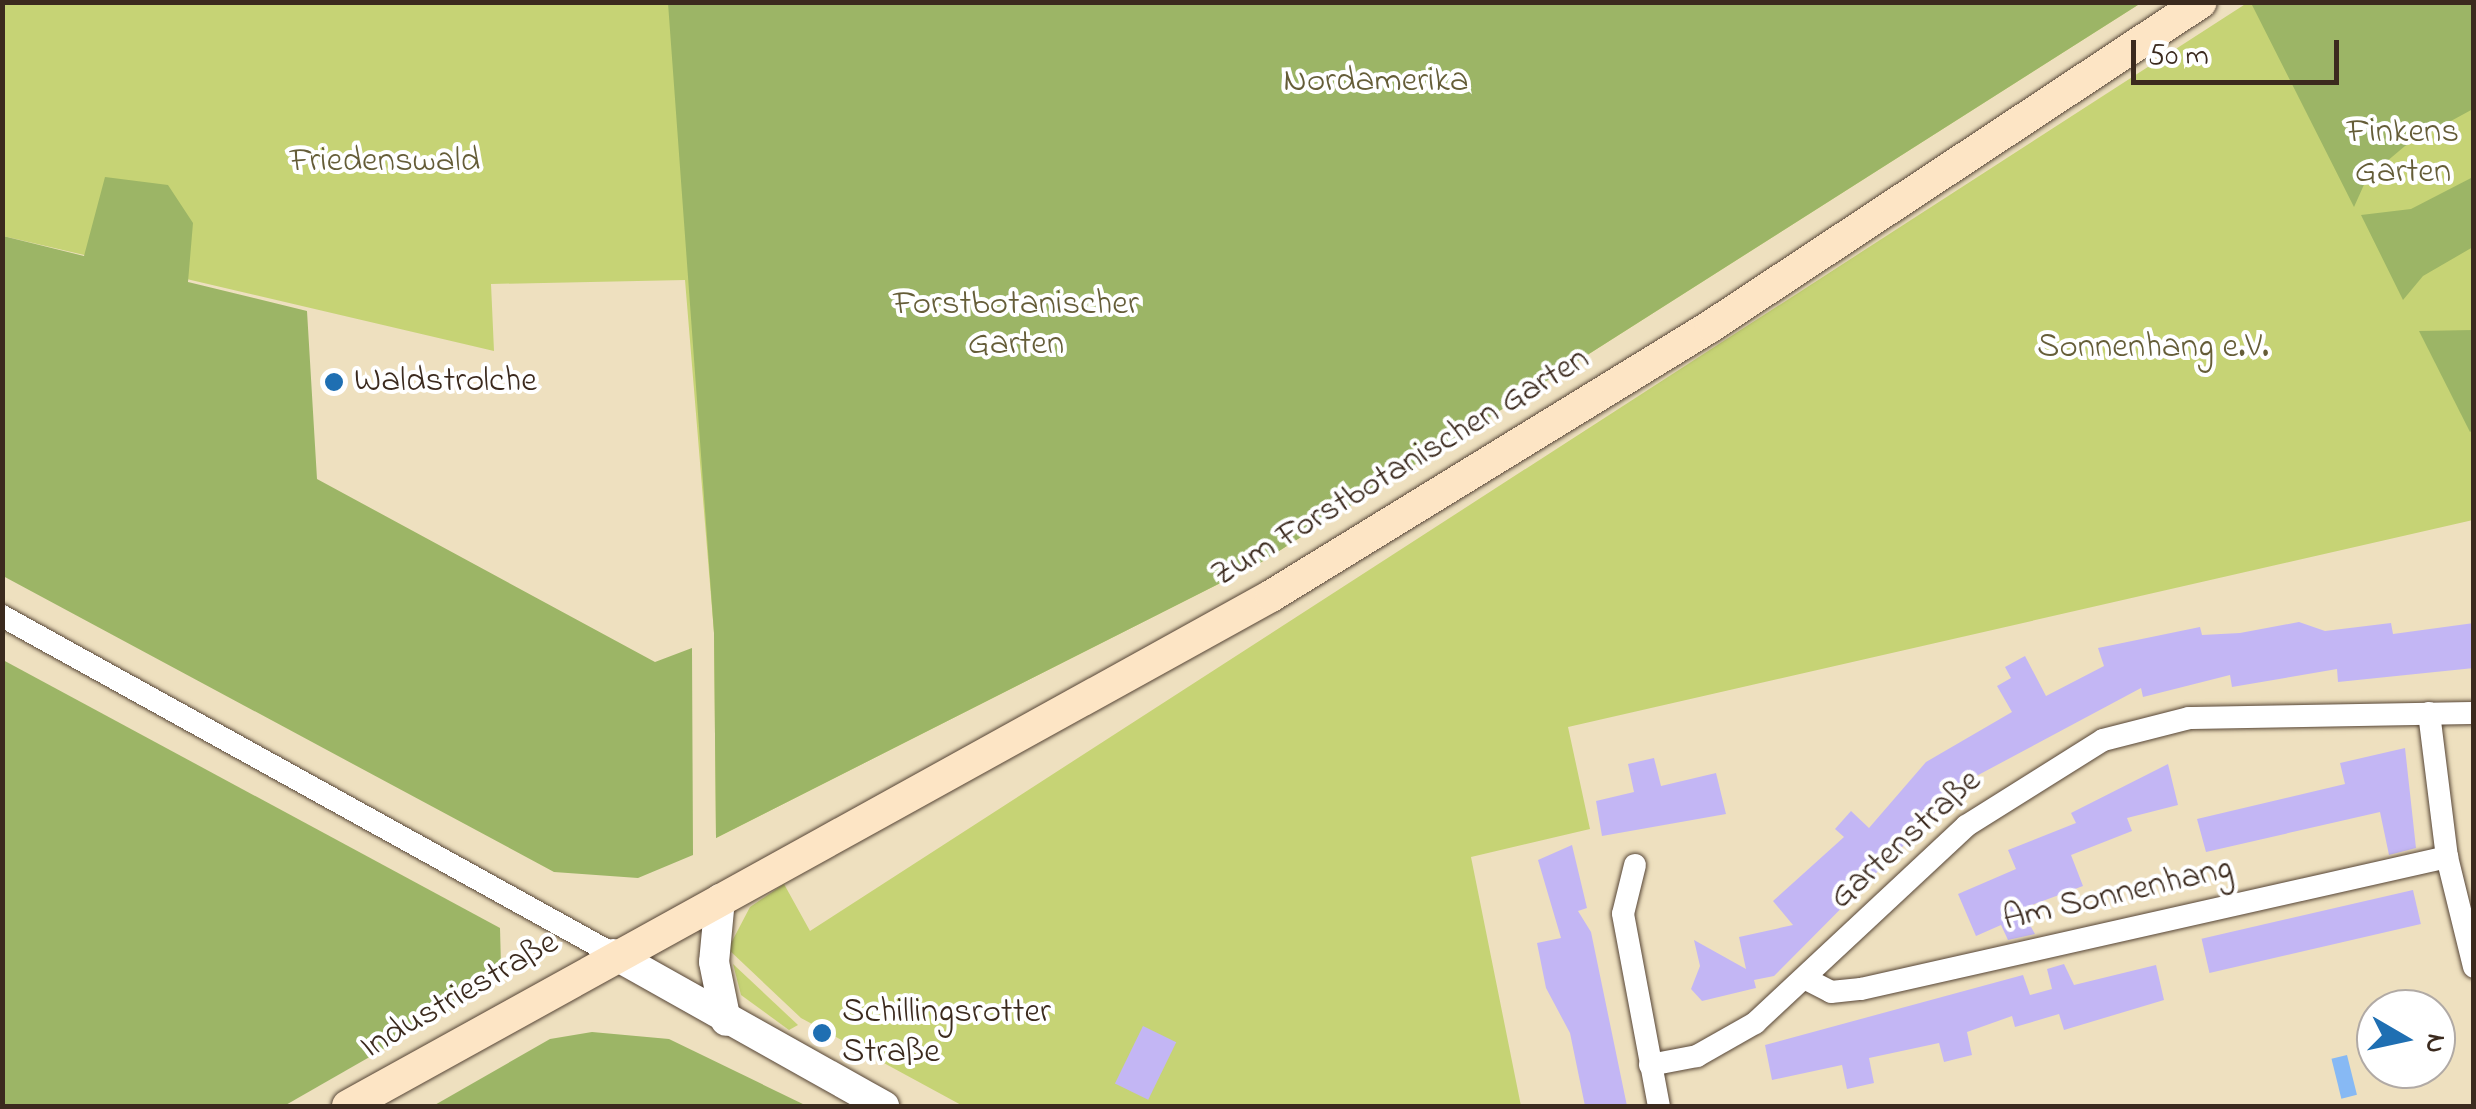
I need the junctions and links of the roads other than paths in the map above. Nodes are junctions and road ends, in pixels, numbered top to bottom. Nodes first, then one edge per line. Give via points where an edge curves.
1 (2201, 2) edge
2 (2, 616) edge
3 (2474, 712) edge
4 (2429, 713) junction
5 (2446, 856) junction
6 (1635, 865) dead end
7 (720, 899) junction
8 (613, 954) junction
9 (2474, 967) edge
10 (1806, 979) junction
11 (726, 1021) junction
12 (1650, 1065) junction
13 (348, 1106) edge
14 (884, 1106) edge
15 (1659, 1106) edge

1 - 7 main road, Zum Forstbotanischen Garten via 1711,326 1270,596
2 - 8 street
3 - 4 street, Gartenstraße
4 - 5 street
4 - 10 street, Gartenstraße via 2190,718 2104,740 1966,826
5 - 9 street
5 - 10 street, Am Sonnenhang via 1861,989 1831,992
6 - 12 street via 1623,914
7 - 8 main road, Zum Forstbotanischen Garten
7 - 11 street via 714,962
8 - 11 street
8 - 13 main road, Industriestraße
10 - 12 street, Gartenstraße via 1732,1039
11 - 14 street
12 - 15 street

